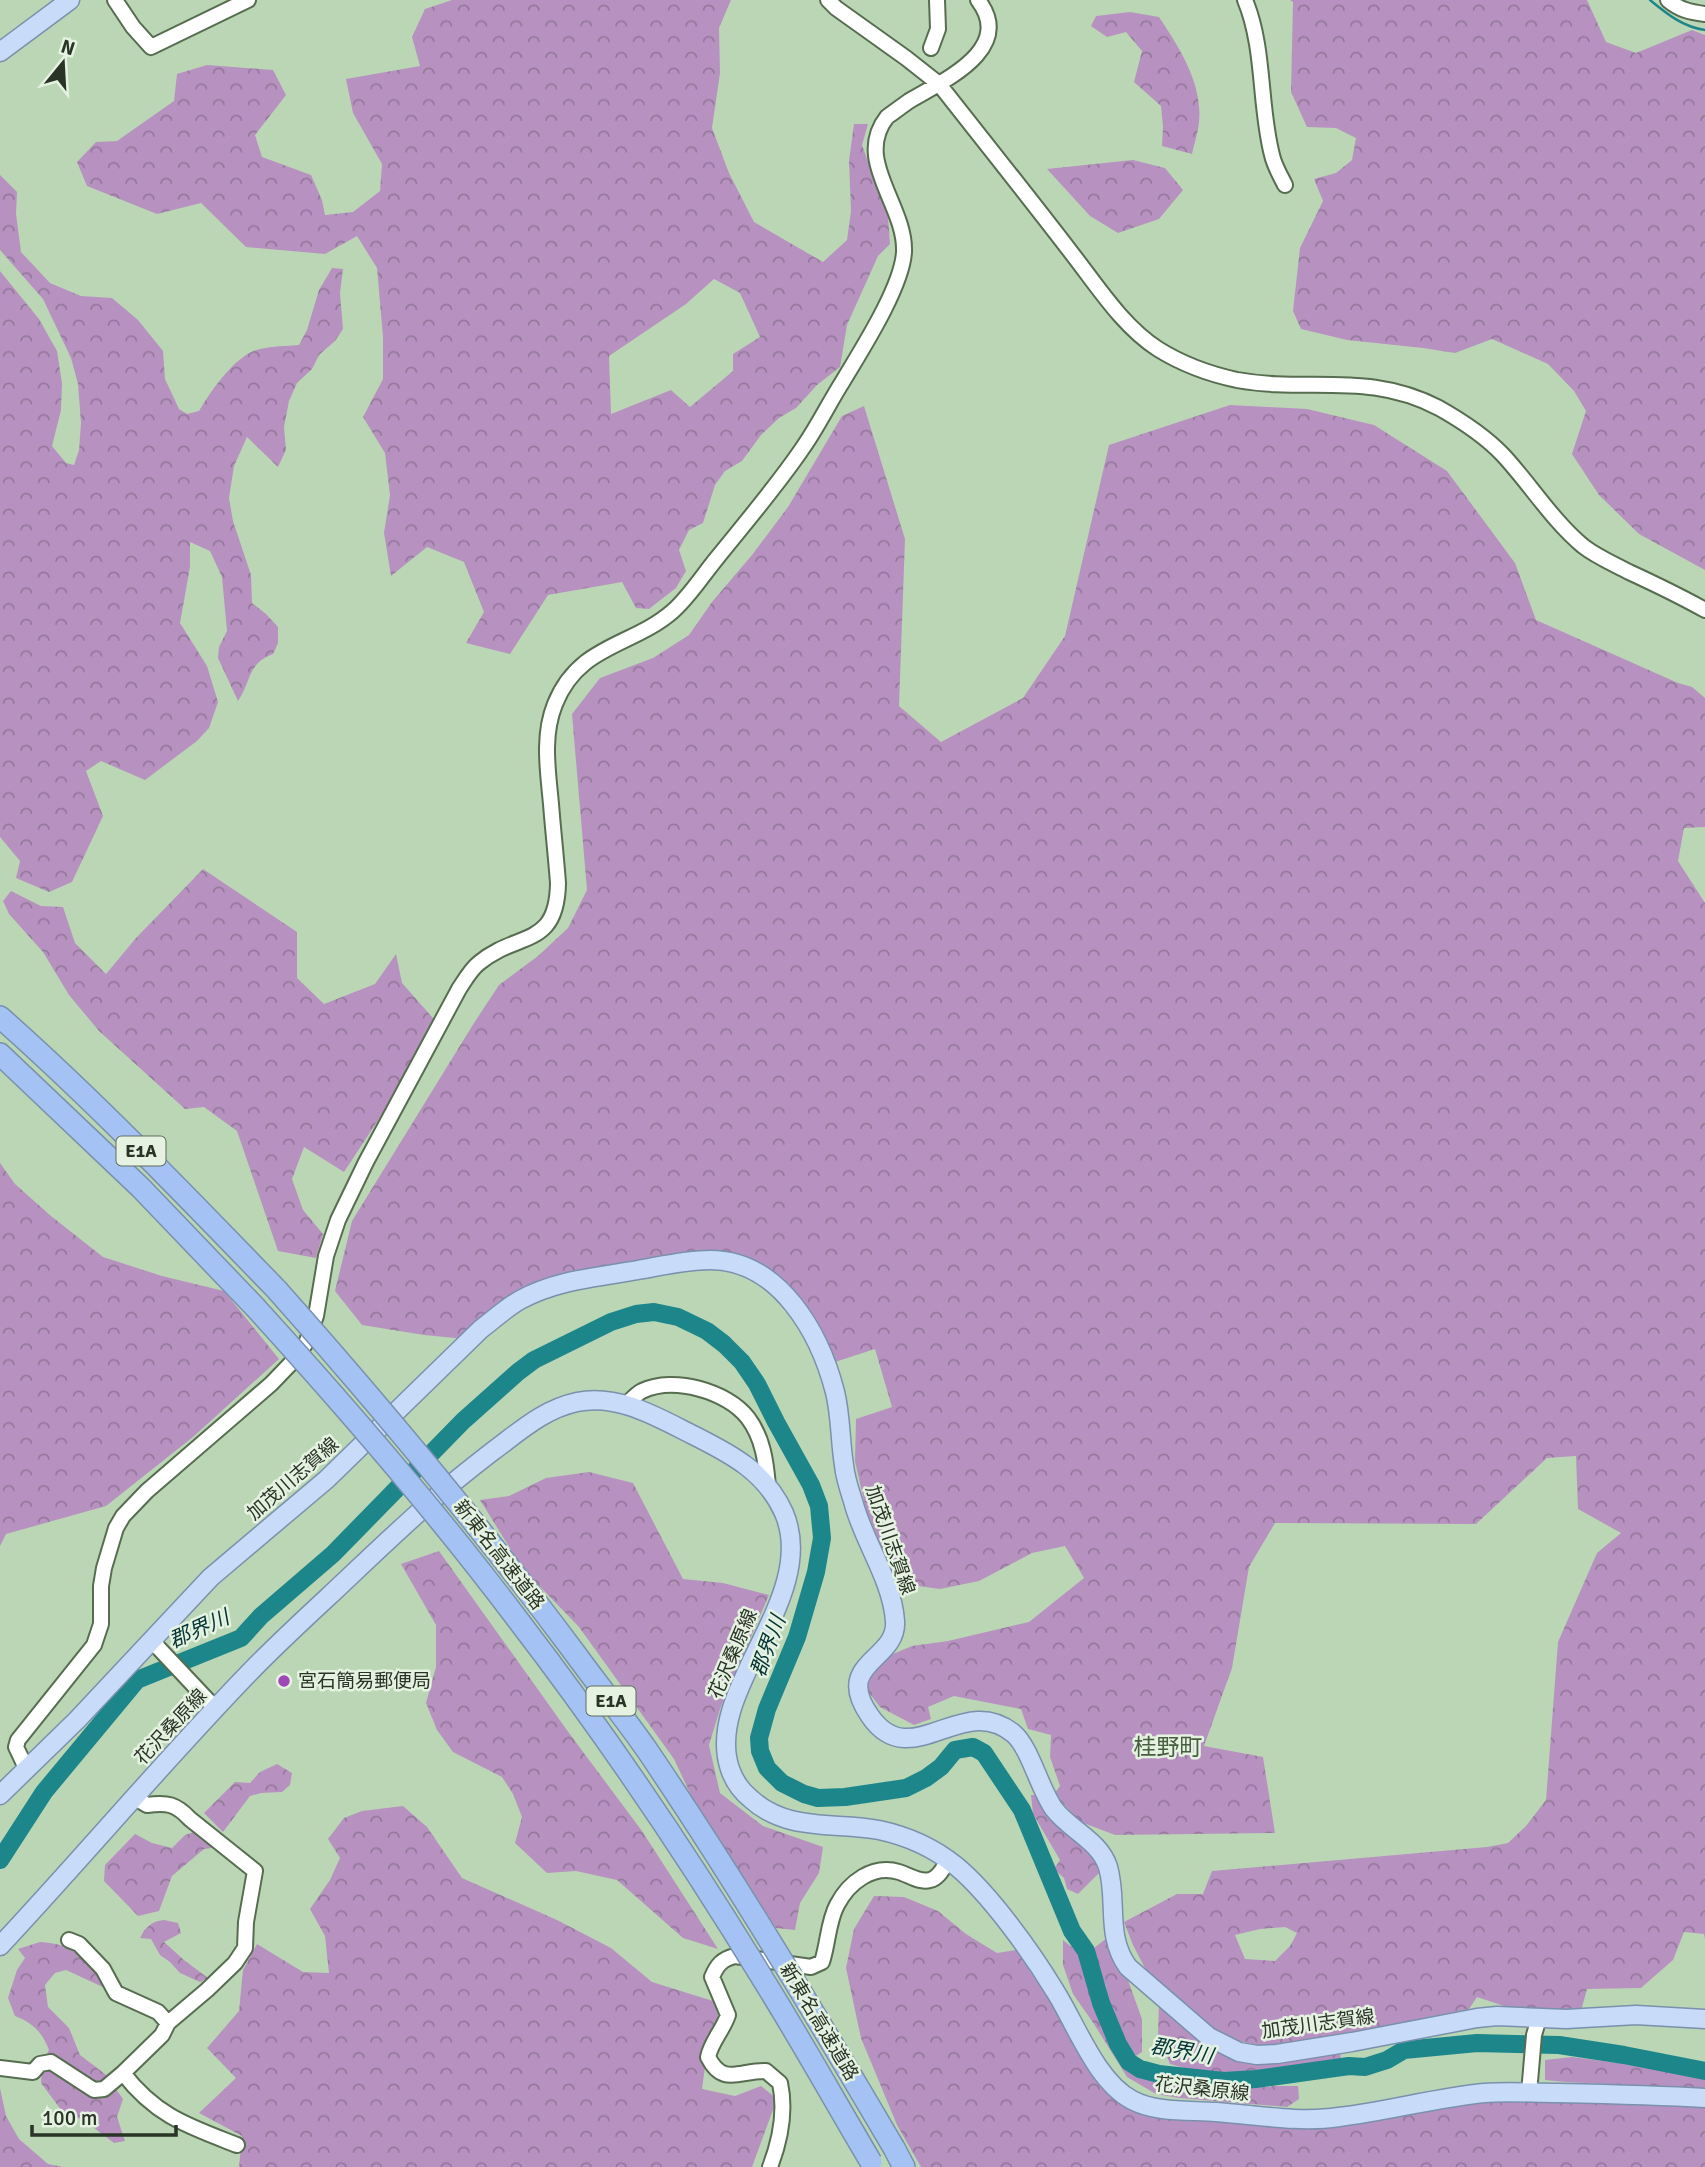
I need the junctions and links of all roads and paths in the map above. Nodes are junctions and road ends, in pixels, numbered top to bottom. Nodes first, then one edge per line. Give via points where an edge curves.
1 (70, 0) edge
2 (115, 0) edge
3 (248, 0) edge
4 (828, 0) edge
5 (937, 0) edge
6 (978, 0) edge
7 (1245, 0) edge
8 (1668, 0) edge
9 (1705, 14) edge
10 (931, 48) dead end
11 (0, 52) edge
12 (939, 84) junction
13 (1285, 185) dead end
14 (1705, 610) edge
15 (0, 1017) edge
16 (0, 1054) edge
17 (626, 1405) junction
18 (768, 1486) junction
19 (156, 1645) junction
20 (213, 1705) junction
21 (26, 1768) junction
22 (0, 1795) edge
23 (135, 1798) junction
24 (948, 1861) junction
25 (69, 1940) dead end
26 (0, 1946) edge
27 (1705, 2019) edge
28 (168, 2022) junction
29 (1536, 2026) junction
30 (0, 2068) edge
31 (123, 2073) junction
32 (1529, 2090) junction
33 (1705, 2098) edge
34 (237, 2145) dead end
35 (899, 2158) edge
36 (872, 2165) edge
37 (771, 2167) edge

1 - 11 main road
2 - 3 street via 151,47
4 - 12 street
5 - 10 street via 939,29
6 - 12 street via 988,20 981,51
7 - 13 street via 1272,158
8 - 9 street via 1687,12
12 - 14 street via 1116,310 1157,348 1207,373 1239,380 1379,388 1433,405 1460,419 1502,454 1585,547
12 - 21 street via 887,117 876,137 874,150 900,225 904,252 892,293 803,447 699,580 673,611 595,654 561,692 547,733 558,883 551,921 538,934 477,964 459,989 338,1220 326,1256 316,1315 297,1357 147,1491 118,1524 104,1568 101,1624 94,1645 18,1740 16,1746
15 - 35 highway, 新東名高速道路 / E1A, bridge via 144,1154 277,1290 456,1498 646,1748 772,1942
16 - 36 highway, 新東名高速道路 / E1A, bridge via 141,1188 255,1307 340,1400 519,1620 697,1875
17 - 18 main road, 花沢桑原線 via 727,1452
17 - 18 street via 640,1391 673,1386 694,1387 722,1397 749,1420 765,1456
17 - 20 main road, 花沢桑原線 via 579,1401 538,1417 454,1481 386,1541
18 - 24 main road, 花沢桑原線 via 788,1521 790,1563 730,1715 726,1736 730,1773 758,1806 777,1816 792,1822 890,1833 925,1846
19 - 20 street
19 - 21 main road, 加茂川志賀線
19 - 29 main road, 加茂川志賀線 via 211,1577 327,1479 481,1329 521,1299 583,1279 674,1264 710,1260 736,1264 765,1277 794,1304 816,1341 835,1393 849,1488 895,1623 891,1640 858,1680 869,1716 883,1731 897,1737 916,1738 982,1720 1018,1738 1053,1808 1107,1863 1115,1938 1128,1967 1209,2037 1239,2052 1257,2055 1477,2018 1497,2016
20 - 23 main road, 花沢桑原線
21 - 22 main road, 加茂川志賀線
23 - 26 main road, 花沢桑原線
23 - 28 street via 147,1805 164,1802 182,1810 255,1871 245,1948 235,1963
24 - 32 main road, 花沢桑原線 via 1009,1924 1056,1991 1104,2074 1130,2099 1169,2109 1311,2119
24 - 37 street via 937,1877 929,1880 884,1869 854,1884 836,1907 822,1962 811,1967 735,1956 716,1967 712,1977 728,2015 708,2057 715,2069 727,2076 766,2071 777,2079 783,2108
25 - 28 street via 103,1969 116,1993 159,2012
27 - 29 main road, 加茂川志賀線 via 1636,2014
28 - 31 street via 162,2035
29 - 32 street
30 - 31 street via 33,2072 40,2064 51,2062 94,2090 104,2089
31 - 34 street via 163,2114
32 - 33 main road, 花沢桑原線

